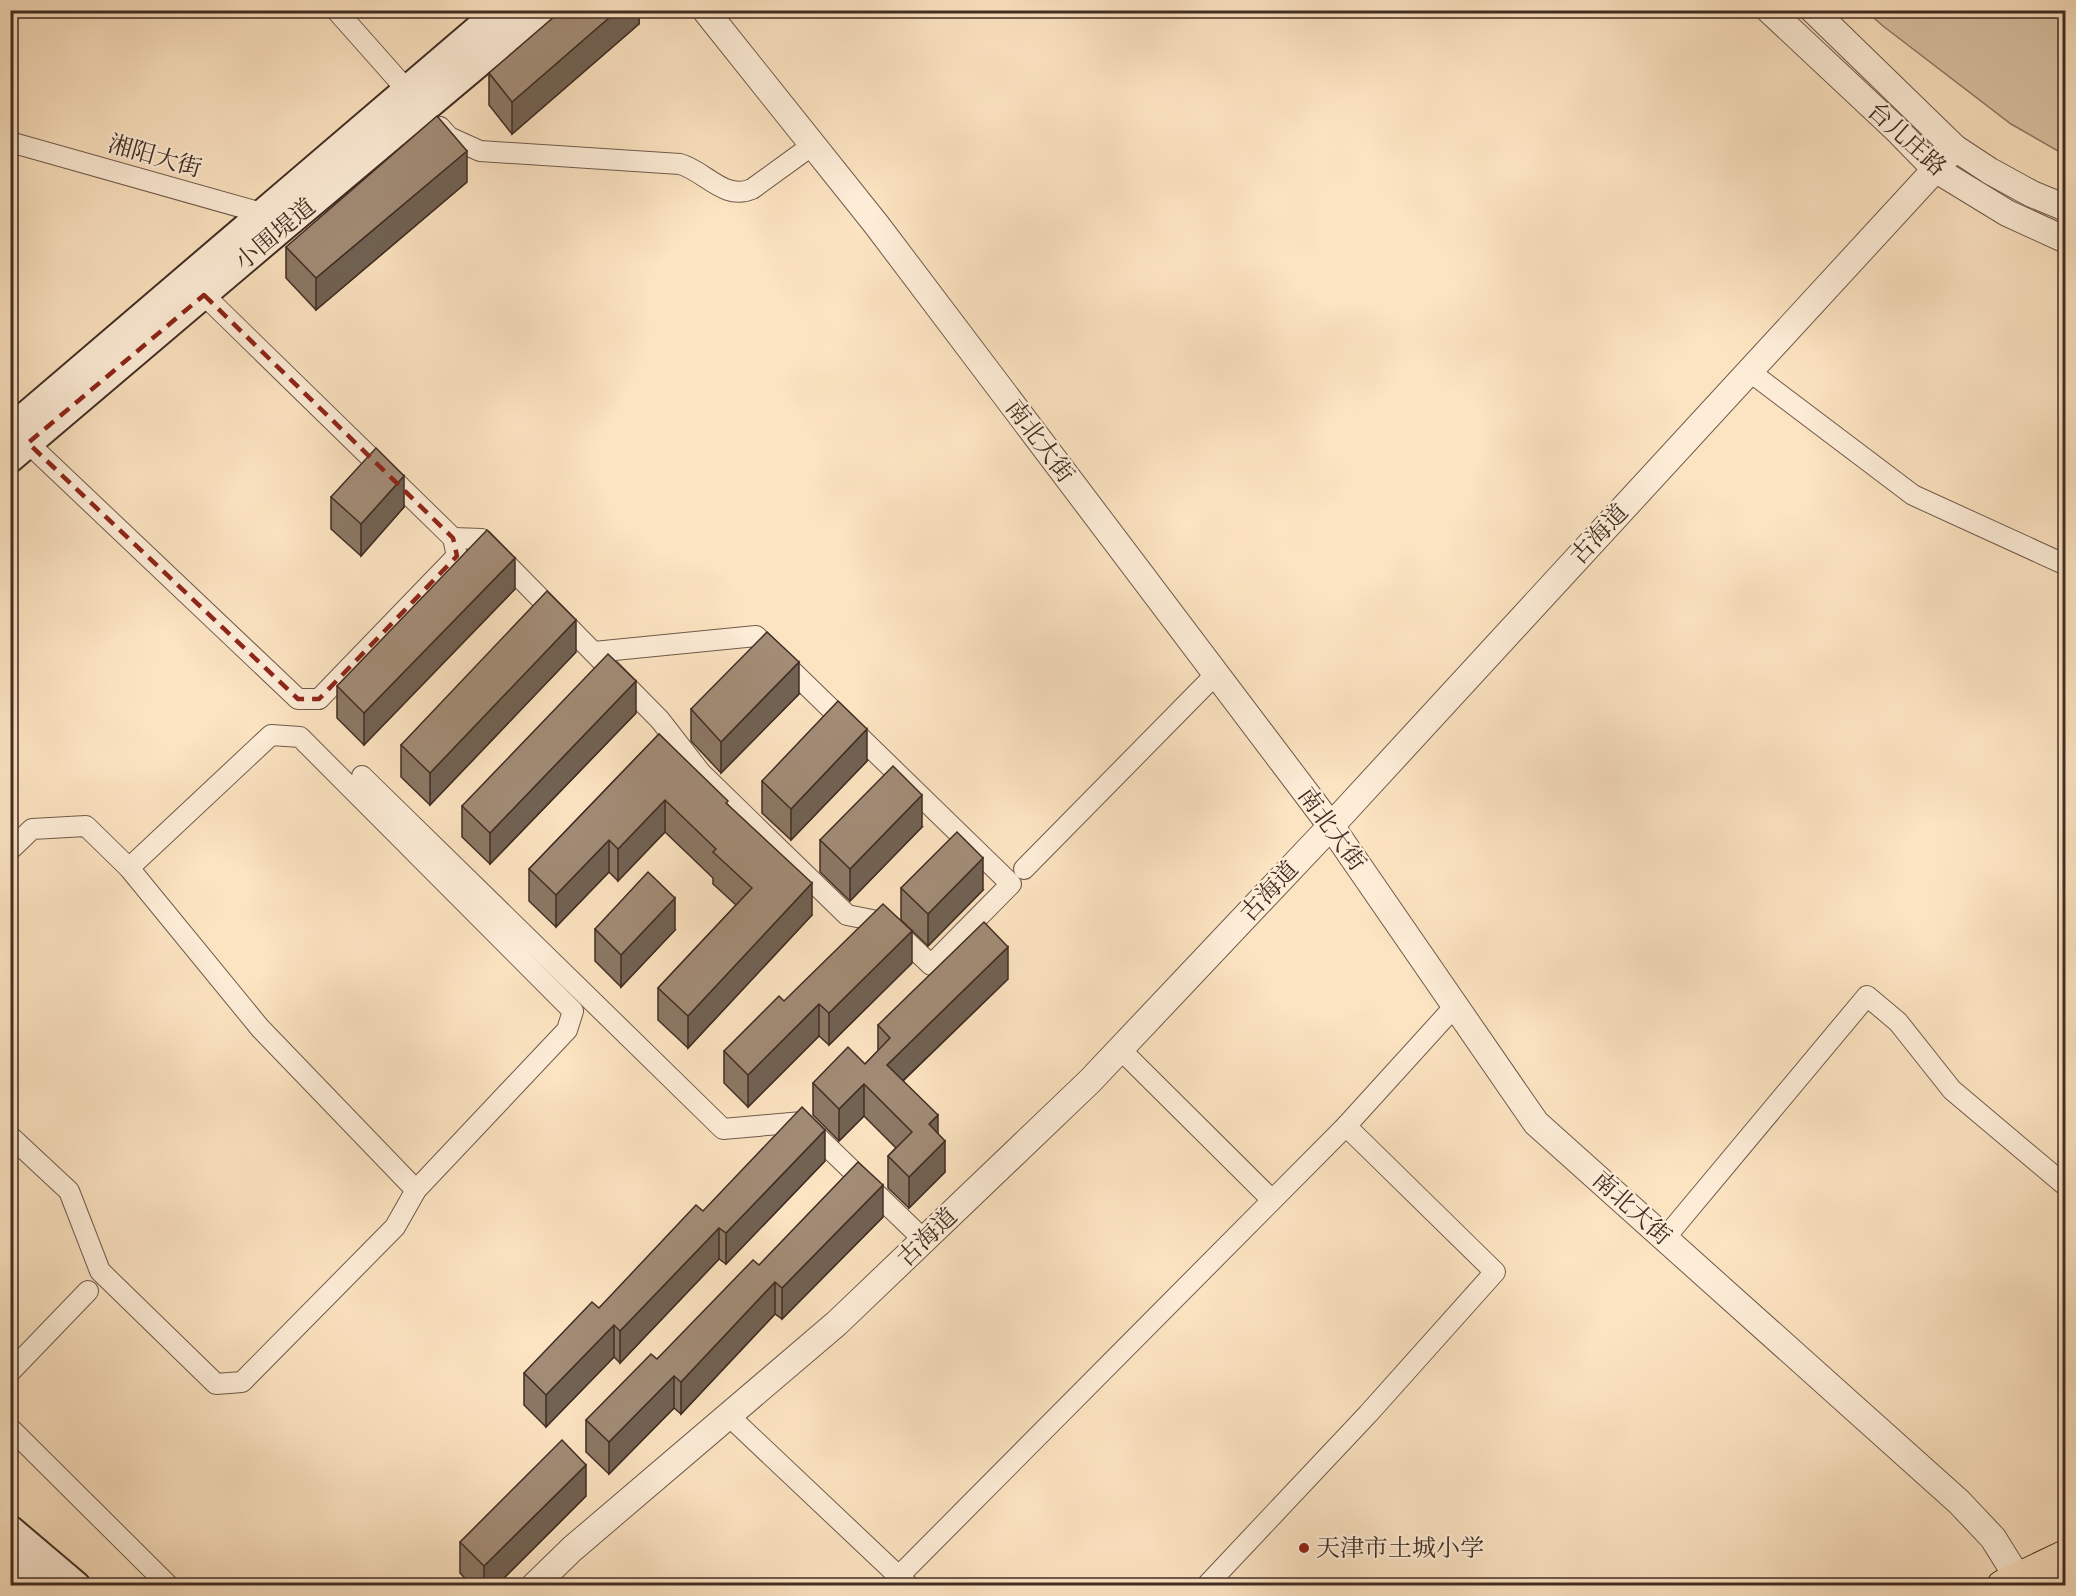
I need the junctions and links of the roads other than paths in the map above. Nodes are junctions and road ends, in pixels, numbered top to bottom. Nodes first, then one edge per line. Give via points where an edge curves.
1 (336, 10) edge
2 (501, 10) edge
3 (540, 10) edge
4 (705, 10) edge
5 (1769, 10) edge
6 (1813, 10) edge
7 (416, 100) junction
8 (10, 142) edge
9 (814, 144) junction
10 (1955, 148) junction
11 (1935, 169) junction
12 (2066, 208) edge
13 (272, 221) junction
14 (2066, 240) edge
15 (204, 295) junction
16 (1749, 371) junction
17 (16, 444) edge
18 (453, 538) junction
19 (2066, 565) edge
20 (594, 652) junction
21 (1216, 674) junction
22 (362, 776) dead end
23 (1331, 826) junction
24 (10, 850) edge
25 (129, 868) junction
26 (1024, 869) dead end
27 (1455, 1006) junction
28 (1120, 1049) junction
29 (1346, 1126) junction
30 (10, 1136) edge
31 (2066, 1186) edge
32 (416, 1190) junction
33 (1272, 1200) junction
34 (1665, 1238) junction
35 (924, 1240) junction
36 (88, 1291) dead end
37 (10, 1372) edge
38 (728, 1415) junction
39 (10, 1428) edge
40 (10, 1530) edge
41 (10, 1565) edge
42 (2036, 1575) edge
43 (904, 1581) edge
44 (35, 1586) edge
45 (76, 1586) edge
46 (168, 1586) edge
47 (534, 1586) edge
48 (1206, 1586) edge

1 - 7 street
2 - 7 main road, 小围堤道
3 - 7 main road, 小围堤道
4 - 9 street, 南北大街
5 - 11 street, 台儿庄路
6 - 10 street, 台儿庄路
7 - 9 street via 449,137 480,151 680,164 733,192 752,189
7 - 13 main road, 小围堤道
8 - 13 street, 湘阳大街
9 - 21 street, 南北大街
10 - 11 street, 古海道
10 - 12 street, 台儿庄路 via 2032,194
11 - 14 street, 台儿庄路 via 2007,213
11 - 16 street, 古海道
13 - 15 main road, 小围堤道
13 - 17 main road, 小围堤道
15 - 17 main road, 小围堤道
15 - 18 street
16 - 19 street via 1913,495
16 - 23 street, 古海道
17 - 18 street via 298,699 319,699 457,556
18 - 20 street via 482,539
20 - 20 street via 660,720 701,773 847,915 887,922 931,965 1011,884 756,636
21 - 23 street, 南北大街
21 - 26 street
22 - 35 street via 723,1129 802,1122
23 - 27 street, 南北大街
23 - 28 street, 古海道
24 - 25 street via 32,829 86,826
25 - 32 street via 260,1028
25 - 32 street via 271,735 300,737 573,1011 567,1030
27 - 29 street
27 - 34 street, 南北大街 via 1536,1123
28 - 33 street
28 - 35 street, 古海道
29 - 33 street
29 - 48 street via 1495,1272
30 - 32 street via 69,1191 100,1271 216,1384 242,1382 395,1227
31 - 34 street via 1952,1090 1898,1022 1867,996
33 - 43 street
34 - 42 street, 南北大街
35 - 38 street, 古海道 via 837,1323
36 - 37 street
38 - 43 street
38 - 47 street, 古海道
39 - 46 street
40 - 45 main road
41 - 44 main road

